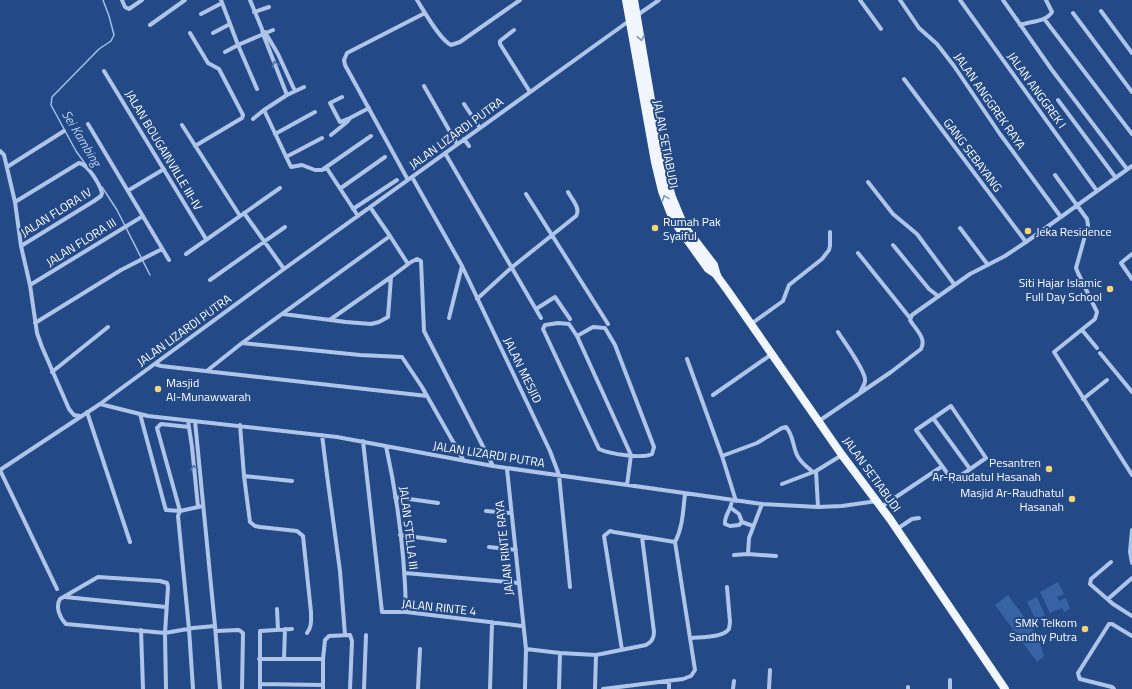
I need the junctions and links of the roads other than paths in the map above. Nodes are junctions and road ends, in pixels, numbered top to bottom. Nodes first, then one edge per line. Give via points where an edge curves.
1 (122, 0) edge
2 (142, 0) edge
3 (185, 0) edge
4 (250, 0) edge
5 (520, 0) edge
6 (626, 0) edge
7 (634, 0) edge
8 (659, 0) edge
9 (860, 0) edge
10 (900, 0) edge
11 (960, 0) edge
12 (1003, 0) edge
13 (1046, 0) edge
14 (222, 1) edge
15 (419, 1) edge
16 (269, 7) dead end
17 (1101, 11) dead end
18 (254, 12) junction
19 (425, 13) junction
20 (201, 14) dead end
21 (1073, 14) dead end
22 (633, 18) junction
23 (1045, 20) junction
24 (230, 24) junction
25 (150, 25) dead end
26 (1020, 25) junction
27 (881, 29) dead end
28 (273, 30) dead end
29 (514, 30) dead end
30 (190, 33) dead end
31 (213, 33) dead end
32 (265, 33) junction
33 (238, 45) junction
34 (225, 52) dead end
35 (1132, 53) edge
36 (104, 71) dead end
37 (904, 79) dead end
38 (424, 86) dead end
39 (304, 87) dead end
40 (257, 89) dead end
41 (295, 91) junction
42 (530, 92) junction
43 (1132, 92) edge
44 (287, 95) junction
45 (342, 97) dead end
46 (1058, 100) dead end
47 (464, 104) dead end
48 (369, 108) junction
49 (264, 110) junction
50 (314, 112) dead end
51 (350, 118) junction
52 (253, 119) dead end
53 (88, 124) dead end
54 (182, 125) dead end
55 (480, 128) junction
56 (64, 131) dead end
57 (275, 134) junction
58 (331, 134) dead end
59 (1132, 134) edge
60 (371, 136) dead end
61 (322, 138) dead end
62 (464, 139) junction
63 (458, 144) junction
64 (195, 146) junction
65 (469, 146) dead end
66 (0, 151) edge
67 (445, 153) junction
68 (286, 157) junction
69 (385, 157) dead end
70 (1132, 166) edge
71 (7, 167) junction
72 (326, 167) junction
73 (164, 169) junction
74 (1127, 169) junction
75 (1056, 175) dead end
76 (412, 177) junction
77 (1116, 178) junction
78 (397, 180) dead end
79 (408, 180) junction
80 (868, 182) dead end
81 (280, 188) dead end
82 (341, 188) junction
83 (129, 190) junction
84 (1097, 191) junction
85 (568, 192) dead end
86 (526, 194) dead end
87 (15, 202) junction
88 (1078, 205) junction
89 (370, 207) junction
90 (353, 209) junction
91 (242, 215) junction
92 (143, 216) junction
93 (358, 216) junction
94 (1061, 217) junction
95 (285, 227) dead end
96 (960, 228) dead end
97 (830, 232) dead end
98 (390, 236) junction
99 (551, 236) junction
100 (206, 240) junction
101 (264, 242) junction
102 (1026, 242) junction
103 (893, 245) dead end
104 (21, 246) junction
105 (162, 249) junction
106 (858, 253) dead end
107 (186, 254) dead end
108 (1132, 254) edge
109 (169, 260) dead end
110 (408, 264) junction
111 (988, 265) junction
112 (462, 266) junction
113 (511, 268) junction
114 (284, 269) junction
115 (391, 277) junction
116 (1132, 279) edge
117 (210, 280) dead end
118 (954, 284) junction
119 (30, 285) junction
120 (938, 296) junction
121 (477, 299) junction
122 (536, 309) junction
123 (283, 314) junction
124 (449, 318) dead end
125 (541, 318) dead end
126 (910, 318) junction
127 (331, 319) junction
128 (570, 319) dead end
129 (35, 323) junction
130 (608, 324) dead end
131 (751, 324) junction
132 (108, 327) dead end
133 (1082, 330) junction
134 (838, 332) dead end
135 (577, 336) junction
136 (242, 343) junction
137 (1097, 348) dead end
138 (1100, 353) dead end
139 (772, 354) junction
140 (687, 359) dead end
141 (155, 364) junction
142 (208, 370) junction
143 (52, 372) junction
144 (1107, 380) dead end
145 (1132, 392) edge
146 (713, 395) dead end
147 (858, 395) junction
148 (427, 396) junction
149 (1083, 399) junction
150 (100, 404) junction
151 (87, 412) junction
152 (141, 415) junction
153 (81, 416) junction
154 (933, 418) junction
155 (188, 420) junction
156 (195, 421) junction
157 (819, 421) junction
158 (240, 425) junction
159 (189, 427) junction
160 (322, 435) junction
161 (363, 441) junction
162 (386, 446) junction
163 (192, 447) junction
164 (198, 447) junction
165 (631, 455) junction
166 (842, 455) junction
167 (722, 456) junction
168 (464, 461) junction
169 (493, 466) junction
170 (941, 467) junction
171 (507, 469) junction
172 (970, 469) junction
173 (0, 470) edge
174 (814, 472) junction
175 (560, 475) junction
176 (1132, 475) edge
177 (244, 476) junction
178 (292, 481) dead end
179 (782, 484) dead end
180 (627, 485) junction
181 (685, 494) junction
182 (395, 497) junction
183 (734, 501) junction
184 (438, 503) dead end
185 (762, 504) junction
186 (879, 504) junction
187 (203, 506) junction
188 (198, 507) junction
189 (818, 507) junction
190 (731, 508) junction
191 (178, 511) junction
192 (486, 511) dead end
193 (511, 513) junction
194 (919, 518) dead end
195 (742, 522) junction
196 (753, 526) junction
197 (897, 529) junction
198 (1132, 530) edge
199 (400, 535) junction
200 (642, 537) junction
201 (445, 541) dead end
202 (130, 542) dead end
203 (675, 542) junction
204 (489, 547) dead end
205 (516, 550) junction
206 (748, 554) junction
207 (734, 555) dead end
208 (776, 556) dead end
209 (1111, 562) dead end
210 (1132, 563) edge
211 (405, 572) junction
212 (1132, 578) edge
213 (518, 583) junction
214 (570, 587) dead end
215 (727, 587) dead end
216 (57, 589) dead end
217 (64, 597) junction
218 (1108, 599) junction
219 (166, 607) junction
220 (277, 609) dead end
221 (406, 612) junction
222 (1132, 616) edge
223 (492, 622) junction
224 (215, 626) junction
225 (522, 626) junction
226 (189, 629) junction
227 (285, 629) junction
228 (292, 629) dead end
229 (141, 630) junction
230 (278, 630) junction
231 (216, 631) junction
232 (165, 633) junction
233 (307, 633) dead end
234 (345, 635) junction
235 (366, 635) dead end
236 (1132, 636) edge
237 (691, 638) junction
238 (420, 649) dead end
239 (526, 649) junction
240 (622, 650) junction
241 (560, 653) junction
242 (596, 655) junction
243 (259, 659) junction
244 (284, 659) junction
245 (323, 659) junction
246 (770, 670) dead end
247 (950, 680) dead end
248 (669, 681) junction
249 (734, 682) dead end
250 (260, 687) edge
251 (323, 687) edge
252 (631, 688) edge
253 (142, 689) edge
254 (166, 689) edge
255 (193, 689) edge
256 (220, 689) edge
257 (242, 689) edge
258 (350, 689) edge
259 (364, 689) edge
260 (418, 689) edge
261 (490, 689) edge
262 (525, 689) edge
263 (559, 689) edge
264 (595, 689) edge
265 (603, 689) edge
266 (669, 689) edge
267 (733, 689) edge
268 (769, 689) edge
269 (950, 689) edge
270 (1005, 689) edge
271 (1114, 689) edge

1 - 2 street via 129,9
3 - 25 street
4 - 18 street
5 - 19 street via 454,45 448,44
6 - 22 main road, JALAN SETIABUDI
7 - 22 main road, JALAN SETIABUDI
8 - 22 street
9 - 27 street
10 - 94 street, JALAN ANGGREK RAYA via 919,28 937,44 954,66
11 - 84 street, JALAN ANGGREK I
12 - 26 street
13 - 23 street via 1052,12
14 - 20 street
14 - 24 street
15 - 19 street
16 - 18 street
17 - 35 street
18 - 32 street
19 - 48 street via 345,56 345,65
21 - 43 street
22 - 42 street, JALAN LIZARDI PUTRA
22 - 131 main road, JALAN SETIABUDI via 672,197 684,226 714,265 718,276
23 - 26 street
23 - 59 street
24 - 31 street
24 - 33 street
26 - 74 street
28 - 32 street
29 - 42 street via 500,41 500,44
30 - 64 street via 208,63 219,69 243,115
32 - 33 street
32 - 41 street
44 -> 32 street
33 - 34 street
33 - 40 street
36 - 73 street, JALAN BOUGAINVILLE III-IV
37 - 102 street, GANG SEBAYANG
38 - 63 street
39 - 41 street
41 - 44 street
42 - 55 street, JALAN LIZARDI PUTRA
44 - 49 street
45 - 51 street via 330,103 340,122
46 - 77 street
47 - 55 street
48 - 51 street
48 - 79 street
49 - 52 street
49 - 57 street
50 - 57 street
51 - 58 street
53 - 83 street
54 - 64 street
55 - 62 street, JALAN LIZARDI PUTRA
56 - 71 street
57 - 68 street
60 - 72 street
61 - 68 street
62 - 63 street, JALAN LIZARDI PUTRA
62 - 65 street
63 - 67 street, JALAN LIZARDI PUTRA
64 - 91 street
66 - 71 street via 4,155
67 - 76 street, JALAN LIZARDI PUTRA
67 - 113 street
68 - 72 street via 292,167 302,165 318,171
69 - 82 street
70 - 74 street
71 - 87 street
72 - 82 street
73 - 83 street
73 - 100 street, JALAN BOUGAINVILLE III-IV
74 - 77 street
75 - 88 street
76 - 79 street, JALAN LIZARDI PUTRA
76 - 112 street, JALAN MESJID
77 - 84 street
78 - 90 street
79 - 89 street, JALAN LIZARDI PUTRA
80 - 118 street via 893,214 917,234
81 - 91 street
82 - 90 street
83 - 92 street
84 - 88 street
85 - 99 street via 577,208 577,214
86 - 99 street
87 - 104 street
87 - 104 street, JALAN FLORA IV via 79,163 86,166 102,193
88 - 94 street
88 - 133 street via 1088,225 1077,270 1097,312 1095,318
89 - 93 street, JALAN LIZARDI PUTRA
89 - 98 street
90 - 93 street
91 - 100 street
91 - 101 street
92 - 105 street
92 - 119 street, JALAN FLORA III
93 - 114 street, JALAN LIZARDI PUTRA
94 - 102 street
95 - 101 street
96 - 111 street
97 - 131 street via 829,250 822,259 789,285 784,301
98 - 110 street
98 - 123 street
99 - 113 street
99 - 130 street
100 - 107 street
101 - 114 street
101 - 117 street
102 - 111 street
103 - 120 street via 929,289
104 - 119 street
105 - 109 street
105 - 129 street via 145,256
106 - 126 street
108 - 116 street via 1121,263
110 - 115 street
110 - 169 street via 417,259 422,263 424,331
111 - 118 street
112 - 121 street, JALAN MESJID
112 - 124 street
113 - 121 street
113 - 122 street
114 - 141 street, JALAN LIZARDI PUTRA
115 - 127 street
115 - 127 street via 386,319 371,324
118 - 120 street
119 - 129 street
120 - 126 street
121 - 175 street, JALAN MESJID
122 - 125 street
122 - 128 street via 555,297
123 - 127 street
123 - 136 street
126 - 147 street via 922,339 922,349
129 - 143 street
131 - 139 main road, JALAN SETIABUDI
132 - 143 street
133 - 137 street
133 - 149 street via 1054,352
134 - 147 street via 865,377 866,381
135 - 165 street
135 - 165 street via 593,327 605,328 615,345 654,447 650,455
135 - 165 street via 569,324 553,323 543,328 599,449
136 - 142 street
136 - 148 street via 402,357
138 - 145 street
139 - 146 street
139 - 157 main road, JALAN SETIABUDI
140 - 167 street
141 - 142 street
141 - 150 street, JALAN LIZARDI PUTRA
142 - 148 street
143 - 153 street via 69,409 77,417
144 - 149 street
147 - 157 street
148 - 168 street
149 - 176 street
150 - 151 street, JALAN LIZARDI PUTRA
150 - 152 street, JALAN LIZARDI PUTRA
151 - 153 street, JALAN LIZARDI PUTRA
151 - 202 street
152 - 155 street, JALAN LIZARDI PUTRA
152 - 191 street via 166,510
153 - 173 street, JALAN LIZARDI PUTRA
154 - 170 street via 916,430
154 - 172 street
154 - 172 street via 952,407 986,457
155 - 156 street, JALAN LIZARDI PUTRA
155 - 159 street
156 - 158 street, JALAN LIZARDI PUTRA
156 - 164 street
157 - 166 main road, JALAN SETIABUDI
158 - 160 street, JALAN LIZARDI PUTRA
158 - 177 street
159 - 163 street
159 - 191 street via 161,424 157,428
160 - 161 street, JALAN LIZARDI PUTRA
160 - 234 street via 340,571
161 - 162 street, JALAN LIZARDI PUTRA
161 - 221 street, JALAN RINTE 4 via 382,612
162 - 168 street, JALAN LIZARDI PUTRA
162 - 182 street, JALAN STELLA III
163 - 164 street
188 -> 163 street
164 - 187 street
165 - 180 street
166 - 174 street
166 - 186 main road, JALAN SETIABUDI
167 - 174 street via 757,443 786,427 799,458
167 - 183 street
168 - 169 street, JALAN LIZARDI PUTRA
169 - 171 street, JALAN LIZARDI PUTRA
170 - 172 street via 953,481
170 - 186 street
171 - 175 street, JALAN LIZARDI PUTRA
171 - 193 street, JALAN RINTE RAYA
173 - 216 street
174 - 179 street
174 - 189 street
175 - 180 street, JALAN LIZARDI PUTRA
175 - 214 street, JALAN MESJID
177 - 178 street
177 - 233 street via 252,525 297,531 303,536 311,604 311,623
180 - 181 street, JALAN LIZARDI PUTRA
181 - 183 street, JALAN LIZARDI PUTRA
181 - 203 street via 683,517
182 - 184 street
182 - 199 street, JALAN STELLA III
183 - 185 street, JALAN LIZARDI PUTRA
183 - 190 street
185 - 189 street, JALAN LIZARDI PUTRA
185 - 196 street
186 - 189 street, JALAN LIZARDI PUTRA
186 - 197 main road, JALAN SETIABUDI
187 - 188 street
187 - 224 street
188 - 191 street
190 - 195 street via 739,514
190 - 195 street via 725,518 726,525 735,526
191 - 226 street
192 - 193 street
193 - 205 street, JALAN RINTE RAYA
194 - 197 street via 912,519
195 - 196 street
196 - 206 street
197 - 270 main road, JALAN SETIABUDI
198 - 210 street
199 - 201 street
199 - 211 street, JALAN STELLA III
200 - 203 street
200 - 240 street via 654,636 646,645
200 - 240 street via 610,531 604,536
203 - 237 street
204 - 205 street
205 - 213 street, JALAN RINTE RAYA
206 - 207 street
206 - 208 street
209 - 218 street via 1090,582 1092,587
211 - 213 street
211 - 221 street, JALAN STELLA III
212 - 218 street
213 - 225 street, JALAN RINTE RAYA
215 - 237 street via 729,630 716,635
217 - 219 street
217 - 219 street via 98,577 160,581 167,583 168,587
217 - 229 street via 58,602 58,606 62,620 66,624
218 - 222 street
219 - 232 street
220 - 230 street
221 - 223 street, JALAN RINTE 4
223 - 225 street, JALAN RINTE 4
223 - 261 street
224 - 226 street
224 - 231 street
225 - 239 street, JALAN RINTE RAYA
226 - 232 street
226 - 255 street
227 - 228 street
227 - 230 street
227 - 244 street
229 - 232 street
229 - 253 street
230 - 243 street via 260,631
231 - 256 street
231 - 257 street via 239,630 243,633
232 - 254 street
234 - 245 street via 326,638
234 - 258 street via 350,635 352,641
235 - 259 street
236 - 271 street via 1109,624 1078,672 1080,679
237 - 248 street via 694,673 688,678
238 - 260 street
239 - 241 street
239 - 262 street, JALAN RINTE RAYA
240 - 242 street
241 - 242 street
241 - 263 street
242 - 264 street
243 - 244 street
243 - 250 street
244 - 245 street
245 - 251 street
246 - 268 street
247 - 269 street
248 - 252 street
248 - 266 street
249 - 267 street
250 - 251 street
252 - 265 street

